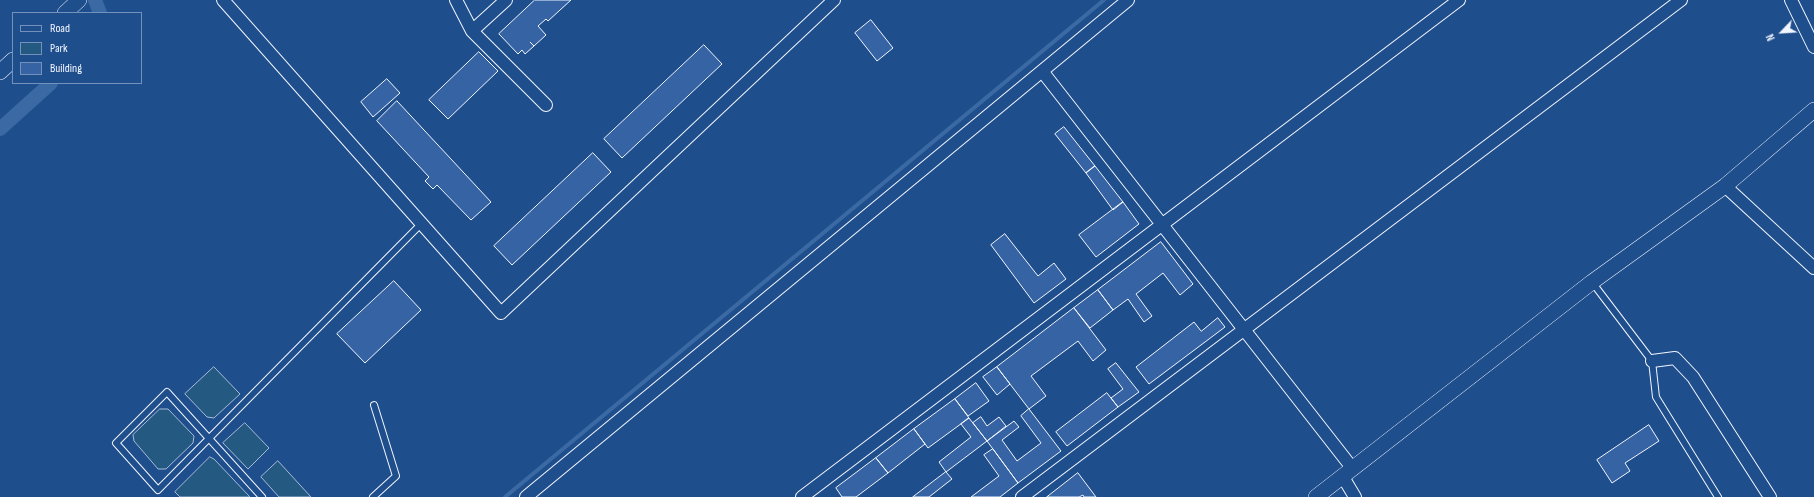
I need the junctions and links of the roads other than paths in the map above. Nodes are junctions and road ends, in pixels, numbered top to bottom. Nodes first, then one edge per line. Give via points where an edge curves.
1 (79, 0) edge
2 (223, 0) edge
3 (456, 0) edge
4 (506, 0) edge
5 (834, 0) edge
6 (1128, 0) edge
7 (1459, 0) edge
8 (1681, 0) edge
9 (1791, 0) edge
10 (66, 12) edge
11 (472, 31) junction
12 (1814, 47) edge
13 (12, 61) edge
14 (1042, 71) junction
15 (0, 72) edge
16 (546, 104) dead end
17 (1814, 110) edge
18 (1725, 186) junction
19 (422, 224) junction
20 (1162, 226) junction
21 (1814, 268) edge
22 (1592, 282) junction
23 (1244, 330) junction
24 (1652, 361) junction
25 (374, 405) dead end
26 (208, 439) junction
27 (1348, 473) junction
28 (262, 497) edge
29 (373, 497) edge
30 (526, 497) edge
31 (802, 497) edge
32 (1022, 497) edge
33 (1316, 497) edge
34 (1355, 497) edge
35 (1718, 497) edge
36 (1770, 497) edge

1 - 10 street
2 - 19 street
3 - 11 street
4 - 11 street
5 - 19 street via 501,313
6 - 14 street
7 - 20 street
8 - 23 street
9 - 12 street
11 - 16 street
13 - 15 street
14 - 20 street
14 - 30 street
17 - 18 street
18 - 21 street
18 - 22 street
19 - 26 lane
20 - 23 street
20 - 31 street
22 - 24 lane
22 - 27 street
23 - 27 street
23 - 32 street
24 - 35 lane via 1656,397
24 - 36 street via 1675,358 1693,377
25 - 29 lane via 396,476
26 - 26 lane via 158,490 116,444 167,392
26 - 28 lane
27 - 33 street
27 - 34 street

